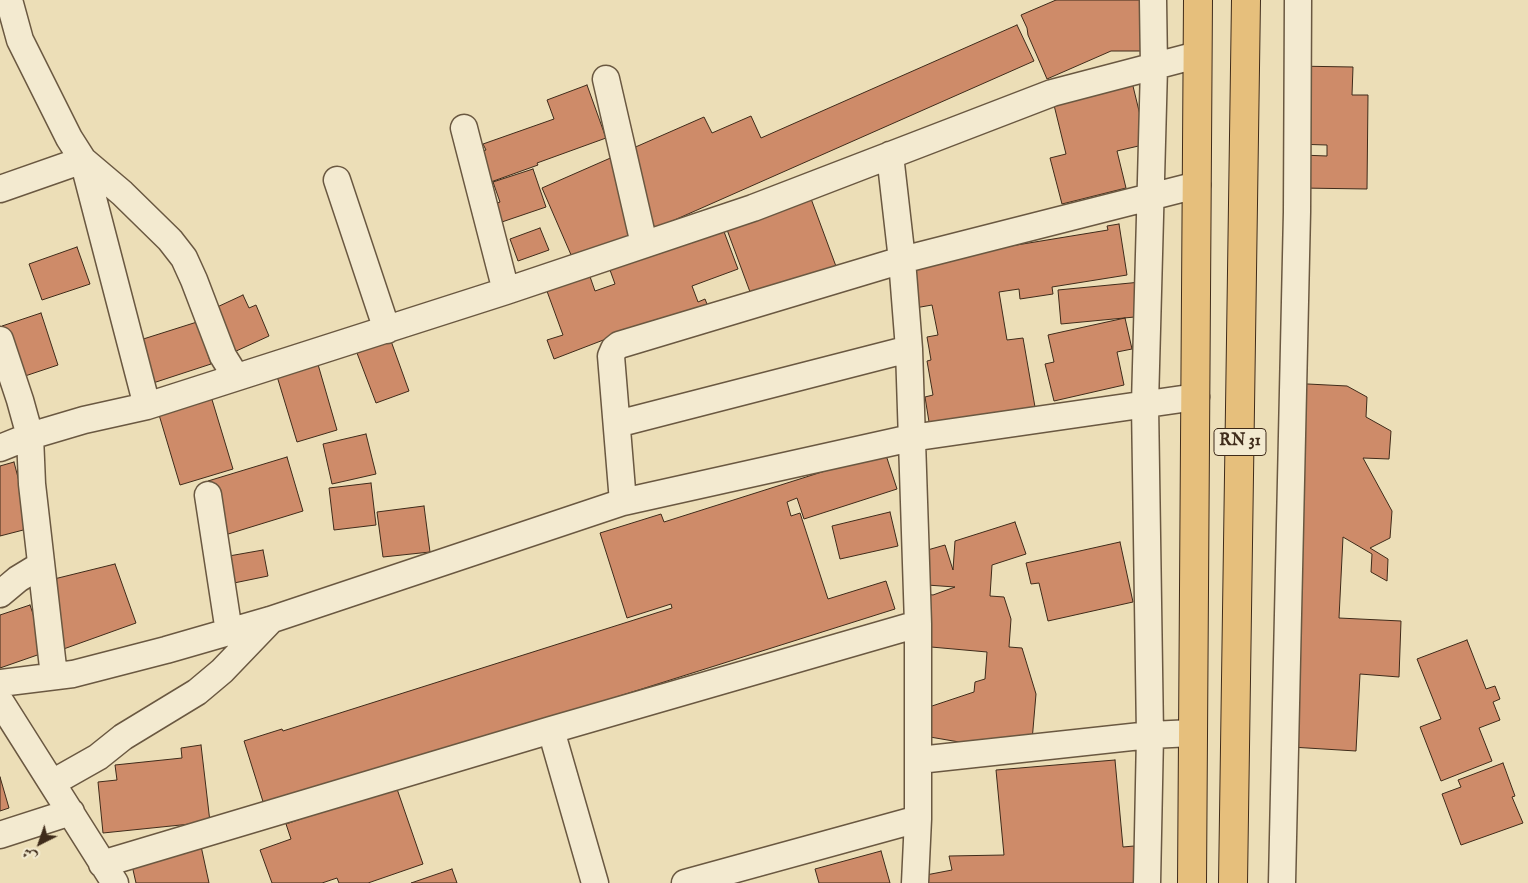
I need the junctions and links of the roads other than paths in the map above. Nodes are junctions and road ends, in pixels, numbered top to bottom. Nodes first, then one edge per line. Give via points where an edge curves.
1 (9, 0) edge
2 (1153, 0) edge
3 (1198, 0) edge
4 (1246, 0) edge
5 (1298, 0) edge
6 (1197, 55) junction
7 (1154, 67) junction
8 (606, 79) dead end
9 (464, 128) dead end
10 (890, 155) junction
11 (83, 160) junction
12 (337, 180) dead end
13 (1197, 185) junction
14 (0, 188) edge
15 (1150, 198) junction
16 (644, 244) junction
17 (902, 260) junction
18 (506, 291) junction
19 (387, 330) junction
20 (0, 340) edge
21 (909, 349) junction
22 (236, 377) junction
23 (1196, 397) junction
24 (1146, 404) junction
25 (147, 406) junction
26 (616, 424) junction
27 (30, 436) junction
28 (911, 438) junction
29 (0, 448) edge
30 (208, 495) dead end
31 (623, 502) junction
32 (41, 565) junction
33 (0, 594) edge
34 (270, 620) junction
35 (918, 624) junction
36 (229, 632) junction
37 (54, 676) junction
38 (0, 683) edge
39 (0, 702) edge
40 (551, 730) junction
41 (1193, 733) junction
42 (1150, 735) junction
43 (919, 760) junction
44 (52, 783) junction
45 (71, 812) junction
46 (918, 819) junction
47 (0, 835) edge
48 (109, 873) edge
49 (595, 883) edge
50 (686, 883) edge
51 (915, 883) edge
52 (1147, 883) edge
53 (1192, 883) edge
54 (1233, 883) edge
55 (1282, 883) edge

1 - 11 street via 20,40
2 - 7 street
3 - 6 highway, RN 31
4 - 54 highway, RN 31
5 - 55 street
6 - 7 street
6 - 13 highway, RN 31
7 - 10 street via 1052,94
7 - 15 street
8 - 16 street
9 - 18 street
10 - 16 street via 753,208
10 - 17 street
11 - 14 street
11 - 22 street via 122,193 184,258 223,356
11 - 25 street
12 - 19 street
13 - 15 street
13 - 23 highway, RN 31
15 - 17 street
15 - 24 street
16 - 18 street
17 - 21 street
17 - 26 street via 619,345 611,356
18 - 19 street
19 - 22 street
20 - 27 street
21 - 26 street
21 - 28 street
22 - 25 street
23 - 24 street
23 - 41 highway, RN 31
24 - 28 street
24 - 42 street
25 - 27 street
26 - 31 street
27 - 29 street
27 - 32 street
28 - 31 street
28 - 35 street
30 - 36 street
31 - 34 street
32 - 33 street
32 - 37 street
34 - 36 street
34 - 44 street via 198,692
35 - 40 street
35 - 43 street
36 - 37 street via 73,674
37 - 38 street
39 - 44 street
40 - 48 street
40 - 49 street
41 - 42 street
41 - 53 highway, RN 31
42 - 43 street
42 - 52 street
43 - 46 street
44 - 45 street
45 - 47 street
45 - 48 street
46 - 50 street
46 - 51 street

